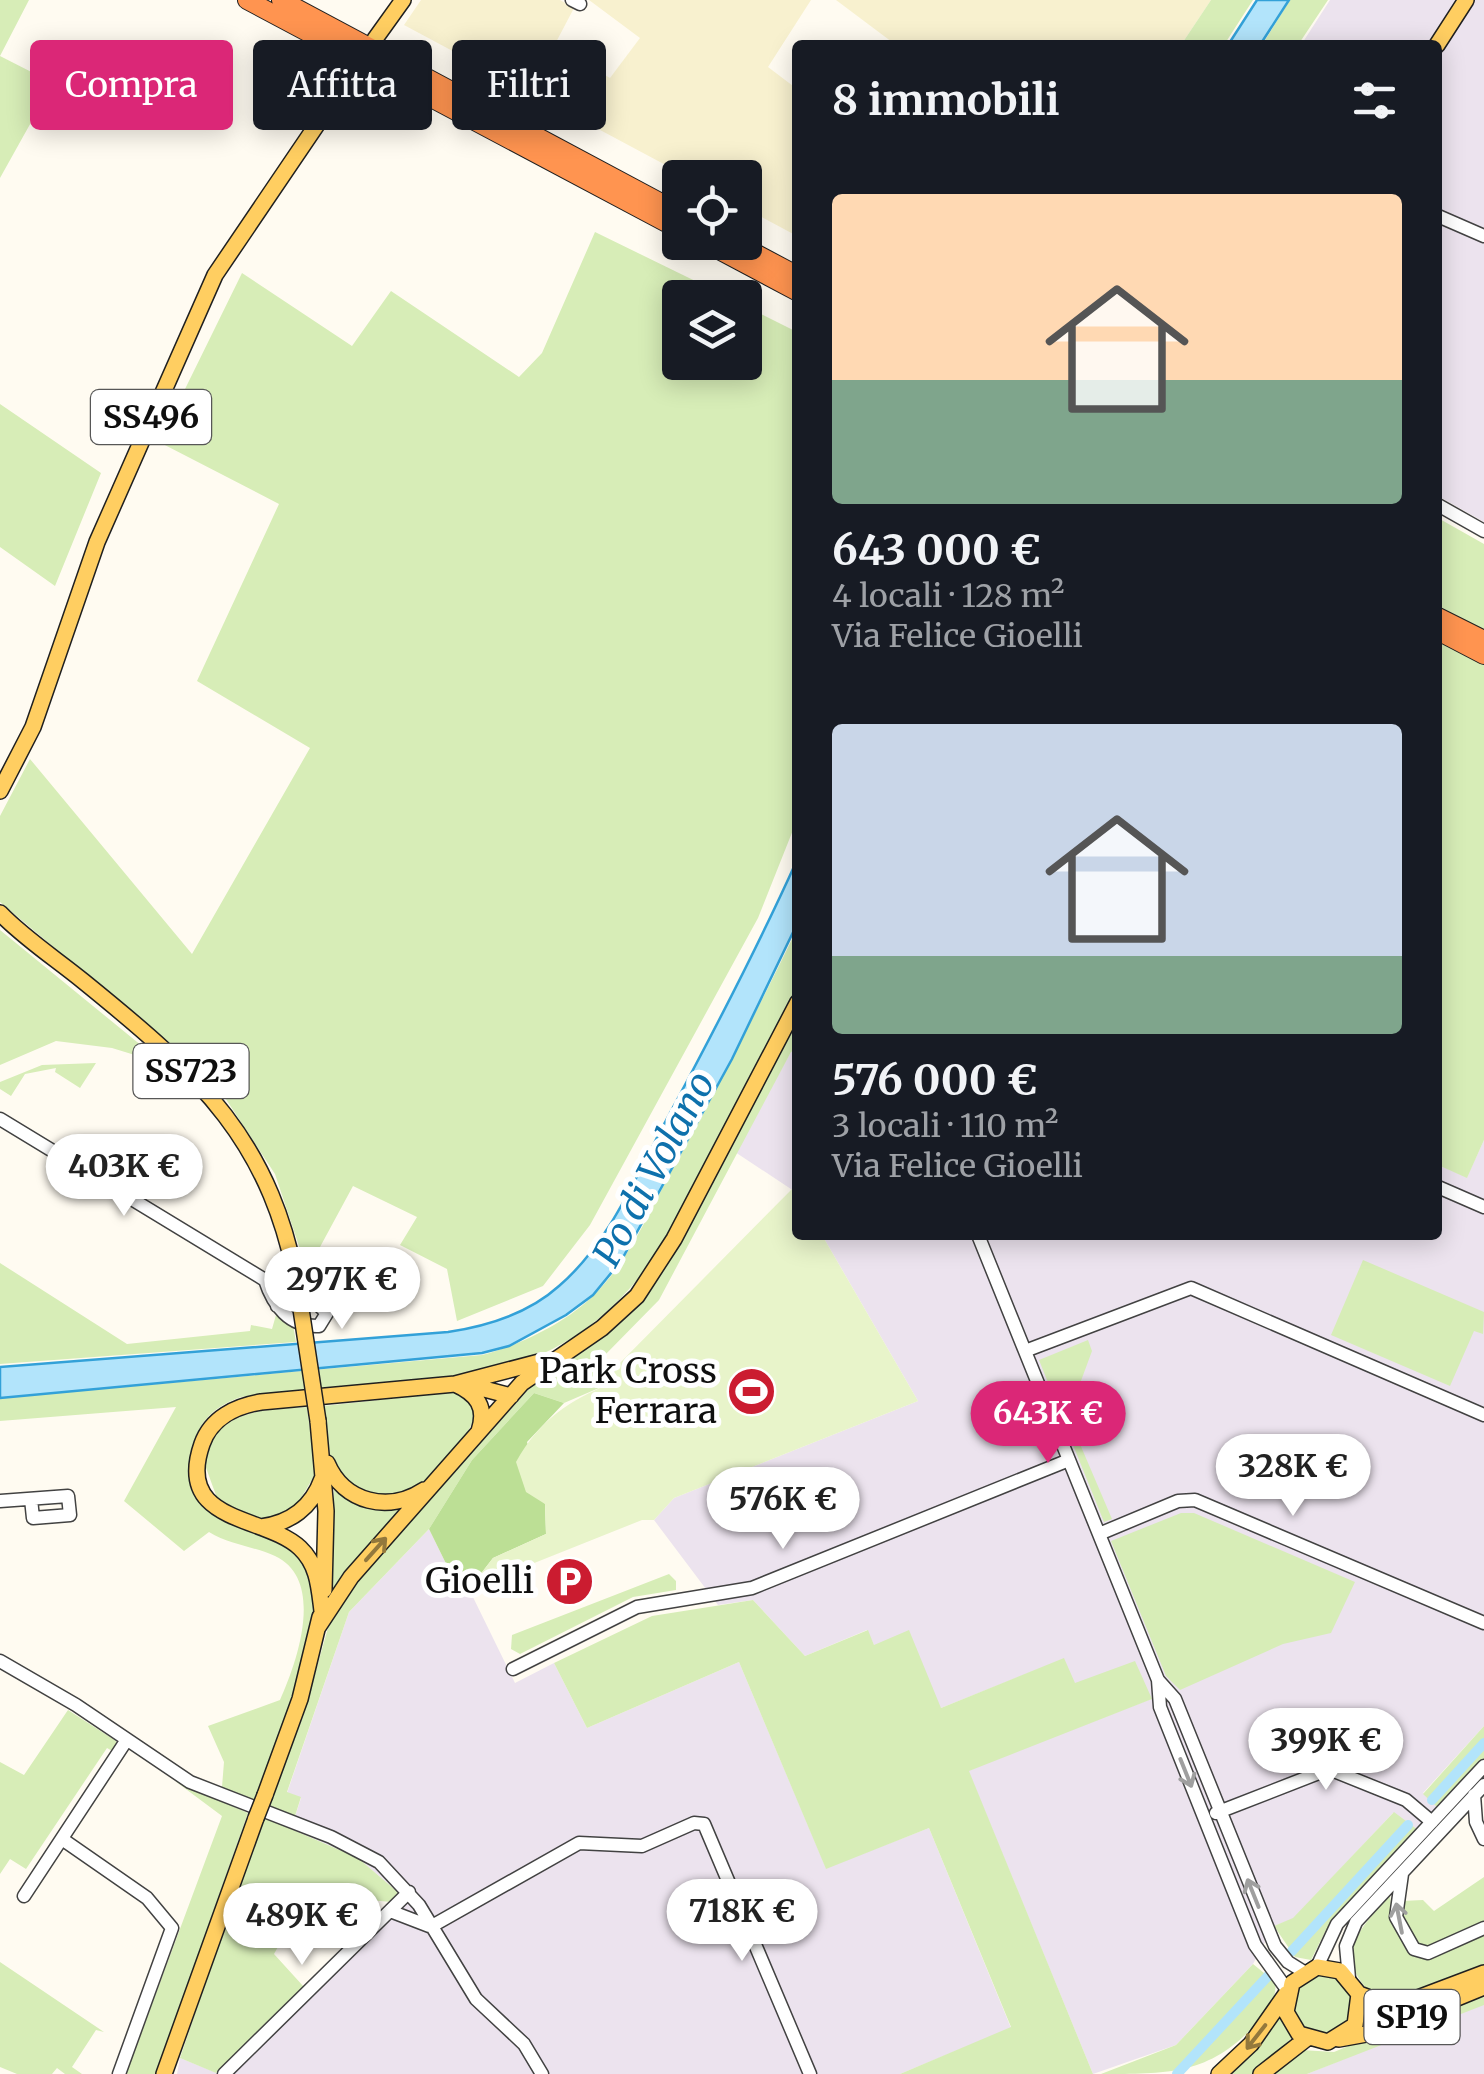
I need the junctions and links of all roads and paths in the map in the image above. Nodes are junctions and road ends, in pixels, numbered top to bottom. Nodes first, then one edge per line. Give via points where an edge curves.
1 (247, 0) edge
2 (280, 0) edge
3 (403, 0) edge
4 (1466, 0) edge
5 (376, 40) dead end
6 (1440, 40) edge
7 (313, 130) edge
8 (662, 204) edge
9 (1442, 218) edge
10 (662, 220) edge
11 (1484, 236) edge
12 (762, 257) edge
13 (738, 260) edge
14 (792, 273) edge
15 (792, 289) edge
16 (1442, 507) edge
17 (1484, 531) edge
18 (1442, 618) edge
19 (1442, 634) edge
20 (1484, 640) edge
21 (1484, 654) edge
22 (0, 791) edge
23 (2, 916) edge
24 (792, 1013) edge
25 (0, 1119) edge
26 (1442, 1189) edge
27 (1484, 1207) edge
28 (980, 1240) edge
29 (277, 1306) dead end
30 (1025, 1351) junction
31 (565, 1352) junction
32 (456, 1384) junction
33 (510, 1396) junction
34 (1484, 1416) edge
35 (478, 1433) junction
36 (320, 1444) junction
37 (1069, 1460) junction
38 (442, 1474) junction
39 (324, 1476) junction
40 (31, 1499) dead end
41 (0, 1501) edge
42 (258, 1528) junction
43 (1099, 1534) junction
44 (320, 1619) junction
45 (1484, 1624) edge
46 (0, 1662) edge
47 (513, 1669) dead end
48 (1158, 1680) junction
49 (126, 1741) junction
50 (1484, 1766) edge
51 (1479, 1790) edge
52 (1221, 1812) junction
53 (1204, 1818) junction
54 (1438, 1825) junction
55 (1482, 1835) edge
56 (62, 1839) junction
57 (1403, 1872) junction
58 (409, 1892) junction
59 (24, 1896) dead end
60 (390, 1911) junction
61 (434, 1928) junction
62 (1484, 1928) edge
63 (1271, 1938) junction
64 (1255, 1945) junction
65 (1311, 1969) junction
66 (1484, 1973) edge
67 (1349, 1978) junction
68 (1484, 1987) edge
69 (1287, 1993) junction
70 (1359, 1994) junction
71 (1306, 2039) junction
72 (1339, 2039) junction
73 (119, 2074) edge
74 (164, 2074) edge
75 (224, 2074) edge
76 (542, 2074) edge
77 (810, 2074) edge
78 (1219, 2074) edge
79 (1261, 2074) edge

1 - 10 highway
2 - 8 highway
3 - 5 main road
4 - 6 main road
7 - 22 main road, SS496 via 215,275 97,542 28,739
9 - 11 street
12 - 14 highway
13 - 15 highway
16 - 17 street
18 - 20 highway
19 - 21 highway
23 - 36 main road, SS723, bridge via 174,1056 218,1103 270,1191 299,1296
24 - 31 main road via 657,1267 620,1313
25 - 29 street via 266,1280
26 - 27 street
28 - 30 street
30 - 34 street via 1190,1288
30 - 37 street
31 - 32 main road
31 - 33 main road
32 - 33 main road
32 - 35 main road via 479,1401
32 - 42 main road via 261,1402 230,1411 201,1446 199,1476 214,1505
33 - 35 main road
35 - 38 main road
36 - 38 main road via 338,1483 367,1500 404,1501
36 - 39 main road, SS723
37 - 43 street
37 - 47 street via 752,1588 637,1606
44 -> 38 main road
39 - 42 main road via 294,1516
39 - 44 main road, SS723
40 - 41 street
42 - 44 main road via 285,1537 305,1554 318,1580
43 - 45 street via 1194,1500
43 - 48 street
44 - 74 main road, SS723, bridge via 300,1699
46 - 49 street
48 - 52 street via 1176,1699
48 -> 53 street via 1160,1707
49 - 56 street
49 - 58 street via 190,1782 365,1852
50 - 54 street
51 - 54 street
51 - 55 street
52 - 53 street
52 - 54 street via 1329,1769 1406,1800
63 -> 52 street
53 - 64 street
54 - 55 street via 1464,1824
54 - 57 street
54 - 65 street via 1337,1924
56 - 59 street
56 - 73 street via 144,1896 172,1928
62 -> 57 street via 1428,1953 1414,1949 1396,1917
57 - 67 street via 1351,1930 1344,1958
58 - 60 street
58 - 61 street
60 - 61 street
60 - 75 street
61 - 76 street via 476,1999 524,2044
61 - 77 street via 579,1843 642,1846 698,1823 714,1838
63 - 64 street
63 - 65 street via 1284,1958
64 - 69 street
65 - 67 main road
65 - 69 main road
66 - 70 main road, SP19 via 1394,2007
67 - 70 main road
68 - 72 main road, SP19 via 1372,2033
69 - 71 main road via 1288,2020
69 -> 78 main road via 1251,2044
70 - 72 main road via 1359,2015
71 - 72 main road
71 - 79 main road

